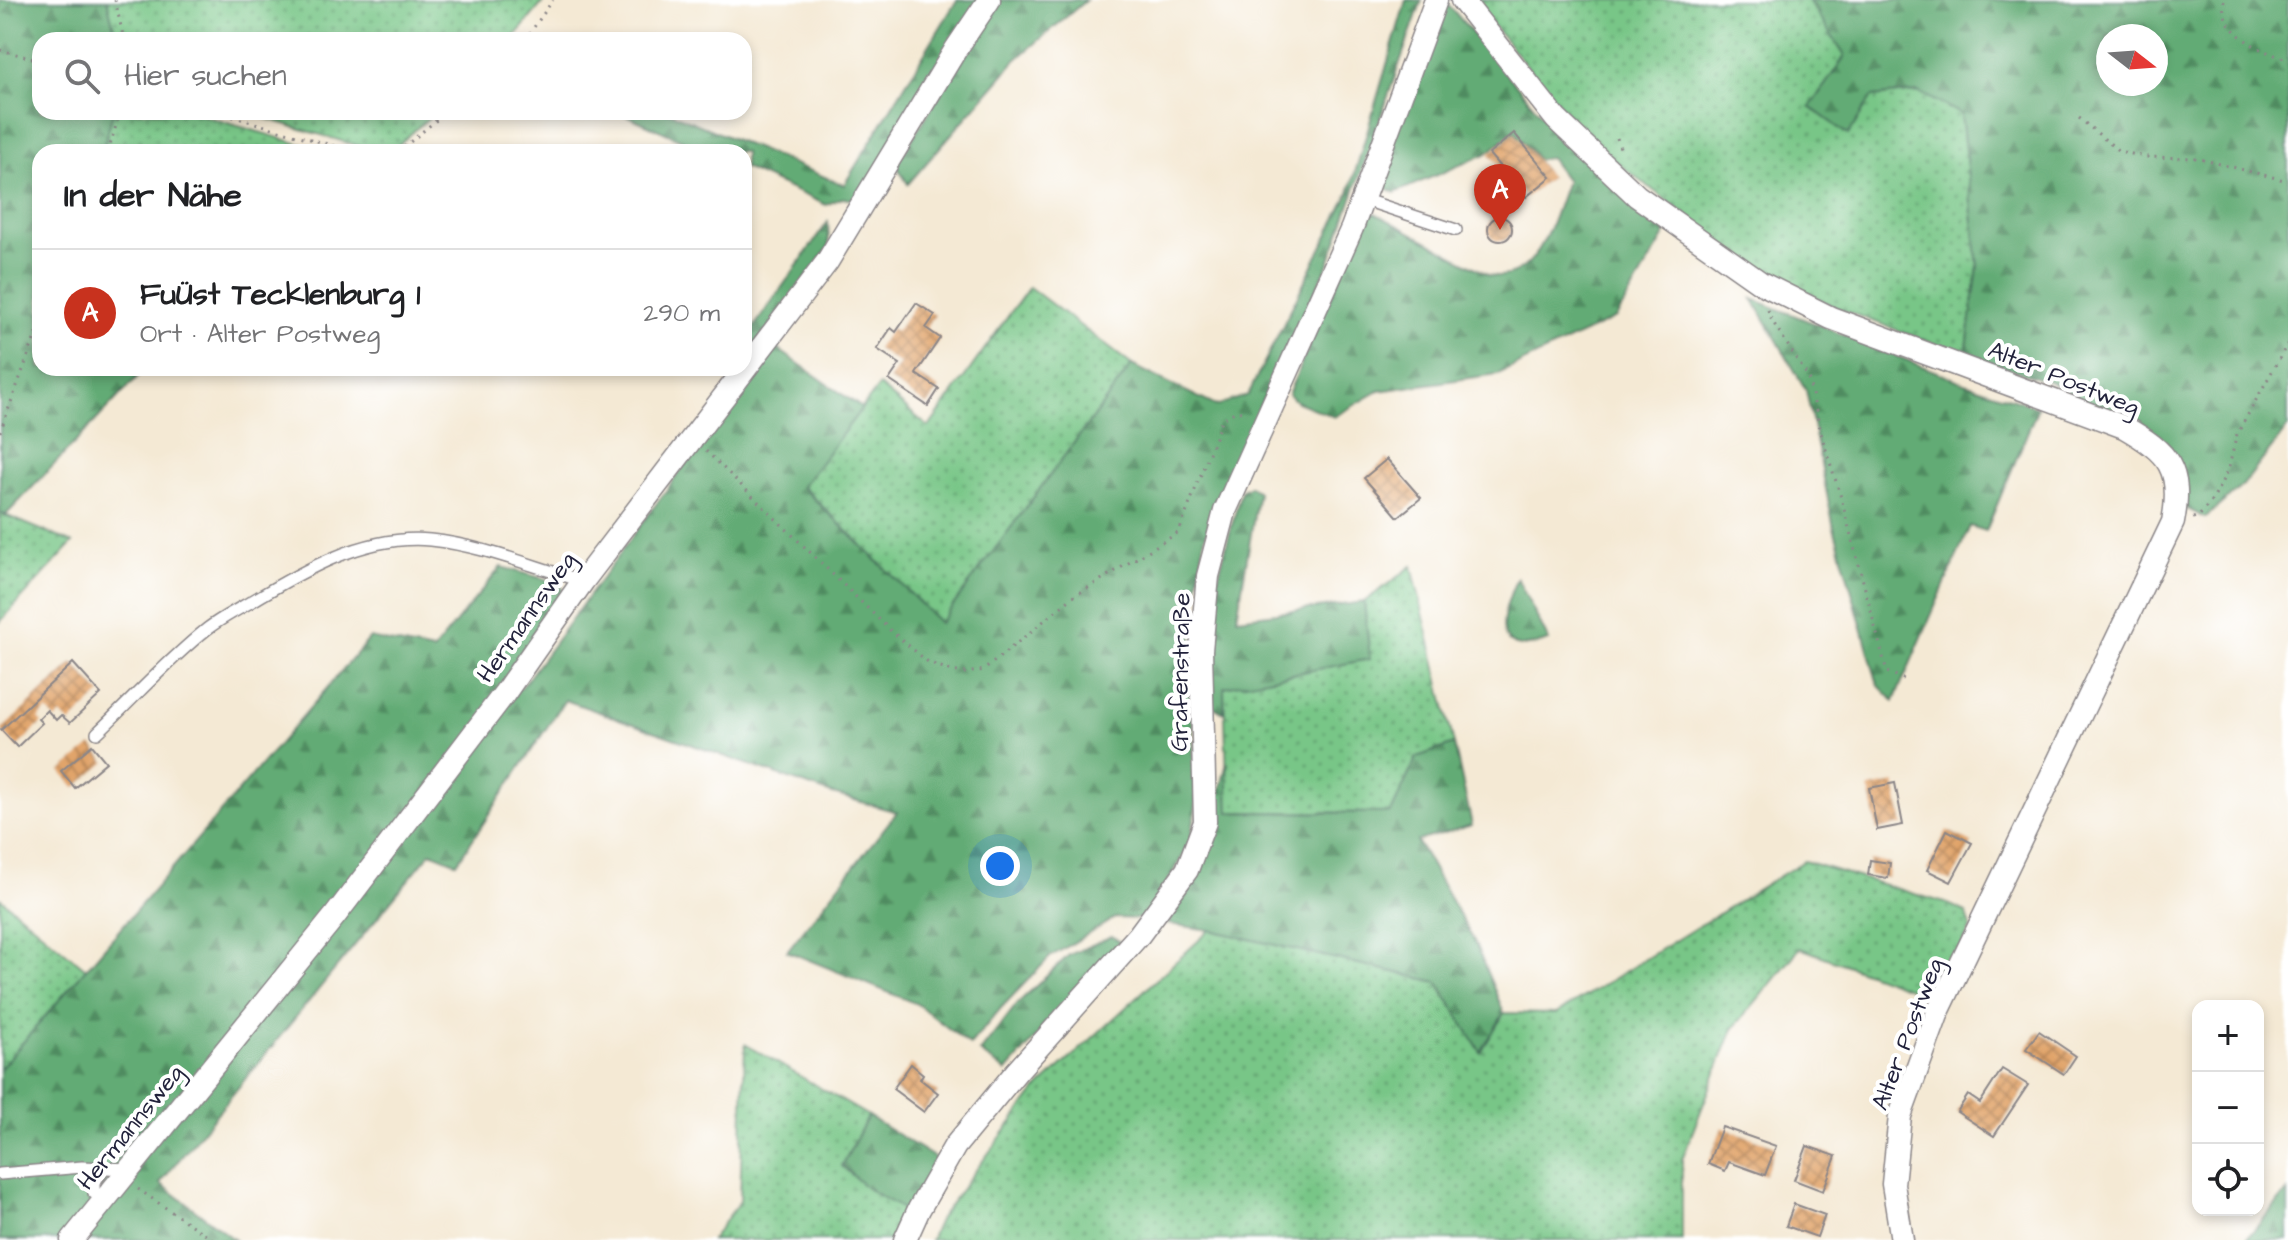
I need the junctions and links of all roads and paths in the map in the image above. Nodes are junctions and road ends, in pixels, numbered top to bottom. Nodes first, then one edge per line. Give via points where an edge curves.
1 (115, 0) edge
2 (553, 0) edge
3 (989, 0) edge
4 (1436, 0) edge
5 (1462, 0) edge
6 (2224, 0) edge
7 (122, 32) edge
8 (531, 32) edge
9 (0, 50) edge
10 (32, 58) edge
11 (2288, 59) edge
12 (2079, 118) dead end
13 (118, 120) edge
14 (245, 120) edge
15 (436, 120) edge
16 (110, 144) edge
17 (327, 144) edge
18 (408, 144) edge
19 (2288, 181) edge
20 (1362, 199) junction
21 (1456, 230) dead end
22 (1761, 283) junction
23 (2288, 343) edge
24 (32, 346) edge
25 (752, 360) edge
26 (740, 376) edge
27 (1265, 421) junction
28 (0, 432) edge
29 (701, 445) dead end
30 (2173, 522) junction
31 (583, 581) junction
32 (1906, 680) dead end
33 (97, 733) dead end
34 (119, 1171) junction
35 (0, 1174) edge
36 (72, 1240) edge
37 (213, 1240) edge
38 (905, 1240) edge
39 (1902, 1240) edge

1 - 7 path
2 - 8 path
3 - 25 street, Hermannsweg via 827,262
4 - 20 street, Grafenstraße
5 - 22 street, Alter Postweg via 1568,130 1637,196
6 - 11 path via 2231,26 2247,43
9 - 10 path
12 - 19 path via 2119,151 2196,158
13 - 16 path
14 - 17 path
15 - 18 path
20 - 21 lane
20 - 27 street, Grafenstraße
22 - 30 street, Alter Postweg via 1831,318 2124,427 2156,446 2176,477
22 - 32 path via 1771,319 1808,377 1887,672
23 - 30 path via 2237,434 2214,498 2199,516
24 - 28 path
26 - 31 street, Hermannsweg
27 - 29 path via 1236,411 1222,419 1179,532 1073,597 984,670 966,673 928,662 890,630
27 - 38 street, Grafenstraße via 1225,511 1208,576 1201,650 1205,822 1187,870 1139,935 955,1146
30 - 39 street, Alter Postweg via 1938,1012 1900,1116 1893,1184
31 - 33 lane via 429,540 396,540 361,549 285,581 208,628
31 - 34 street, Hermannsweg via 334,917
34 - 35 lane
34 - 36 street, Hermannsweg
34 - 37 path

